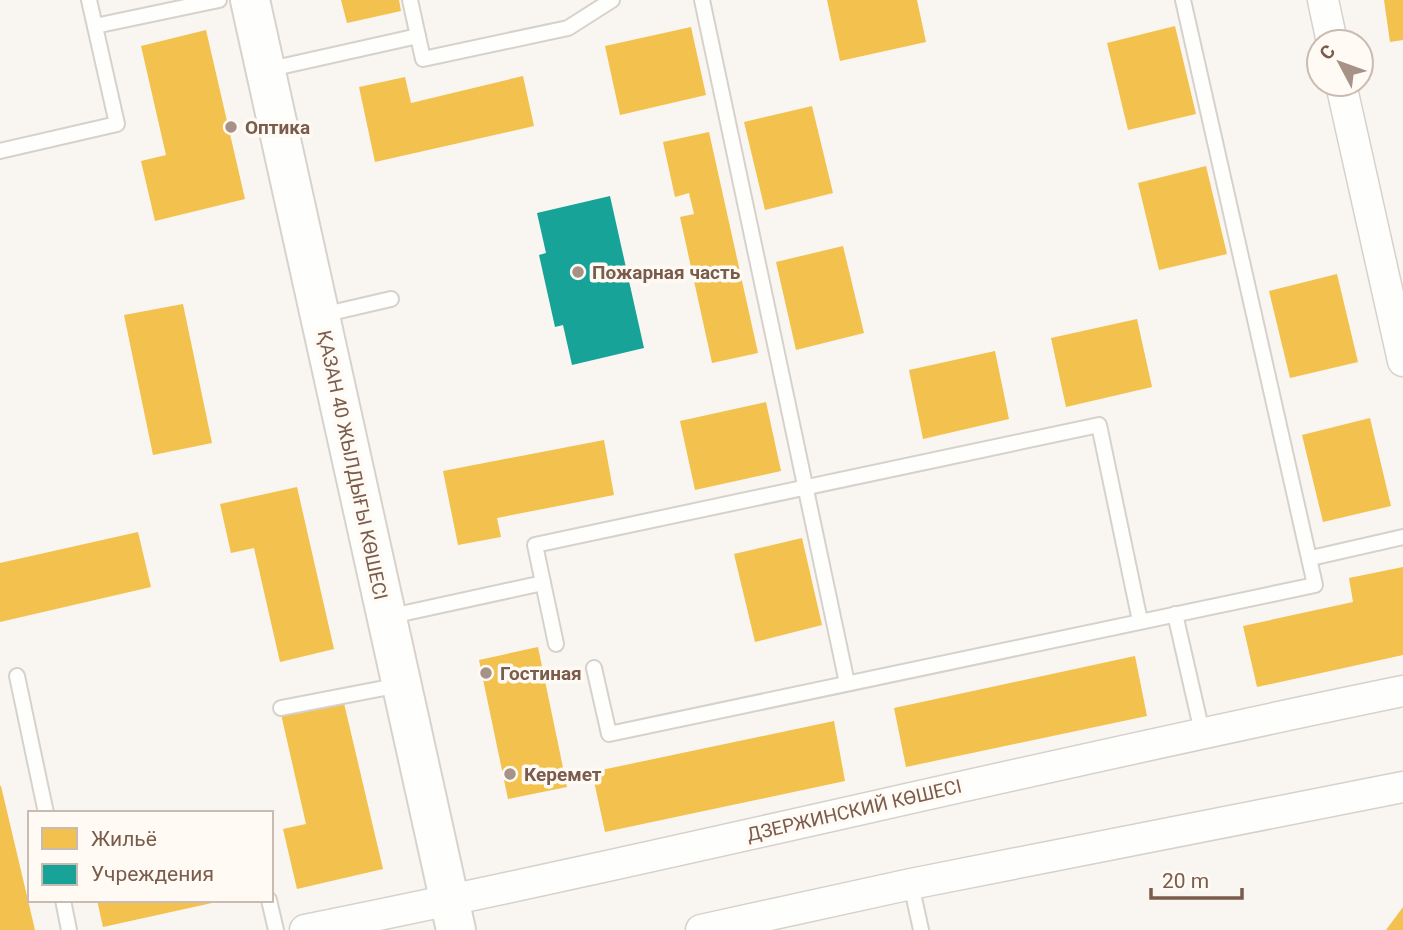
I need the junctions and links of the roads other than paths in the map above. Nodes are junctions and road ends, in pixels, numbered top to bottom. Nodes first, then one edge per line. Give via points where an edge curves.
1 (89, 0) edge
2 (219, 0) edge
3 (250, 0) edge
4 (410, 0) edge
5 (612, 0) edge
6 (702, 0) edge
7 (1184, 0) edge
8 (1323, 0) edge
9 (95, 26) junction
10 (1329, 28) edge
11 (418, 36) junction
12 (266, 70) junction
13 (1345, 98) edge
14 (0, 151) edge
15 (391, 299) dead end
16 (321, 315) junction
17 (1403, 361) edge
18 (805, 487) junction
19 (1403, 537) edge
20 (1311, 558) junction
21 (543, 583) junction
22 (1175, 614) junction
23 (386, 618) junction
24 (1140, 621) junction
25 (556, 644) dead end
26 (594, 668) dead end
27 (17, 676) dead end
28 (847, 683) junction
29 (401, 685) junction
30 (1403, 691) edge
31 (281, 708) dead end
32 (1202, 732) junction
33 (1403, 787) edge
34 (46, 811) edge
35 (911, 884) junction
36 (63, 902) edge
37 (270, 902) edge
38 (453, 915) edge
39 (69, 930) edge
40 (276, 930) edge
41 (305, 930) edge
42 (701, 930) edge
43 (921, 930) edge

1 - 9 lane
2 - 9 lane
3 - 12 street, ҚАЗАН 40 ЖЫЛДЫҒЫ КӨШЕСІ
4 - 11 lane
5 - 11 lane via 568,28 423,59
6 - 18 lane
7 - 20 lane
8 - 10 street
9 - 14 lane via 117,124
11 - 12 lane
12 - 16 street, ҚАЗАН 40 ЖЫЛДЫҒЫ КӨШЕСІ
13 - 17 street
15 - 16 lane
16 - 23 street, ҚАЗАН 40 ЖЫЛДЫҒЫ КӨШЕСІ
18 - 21 lane via 535,545
18 - 24 lane via 1099,425
18 - 28 lane
19 - 20 lane
20 - 22 lane via 1315,585
21 - 23 lane
21 - 25 lane
22 - 24 lane
22 - 32 lane
23 - 29 street, ҚАЗАН 40 ЖЫЛДЫҒЫ КӨШЕСІ
24 - 28 lane
26 - 28 lane via 608,734
27 - 34 lane
29 - 31 lane
29 - 38 street, ҚАЗАН 40 ЖЫЛДЫҒЫ КӨШЕСІ
30 - 32 street, ДЗЕРЖИНСКИЙ КӨШЕСІ
32 - 38 street, ДЗЕРЖИНСКИЙ КӨШЕСІ
33 - 35 street
35 - 42 street
35 - 43 lane
36 - 39 lane
37 - 40 lane
38 - 41 street, ДЗЕРЖИНСКИЙ КӨШЕСІ

